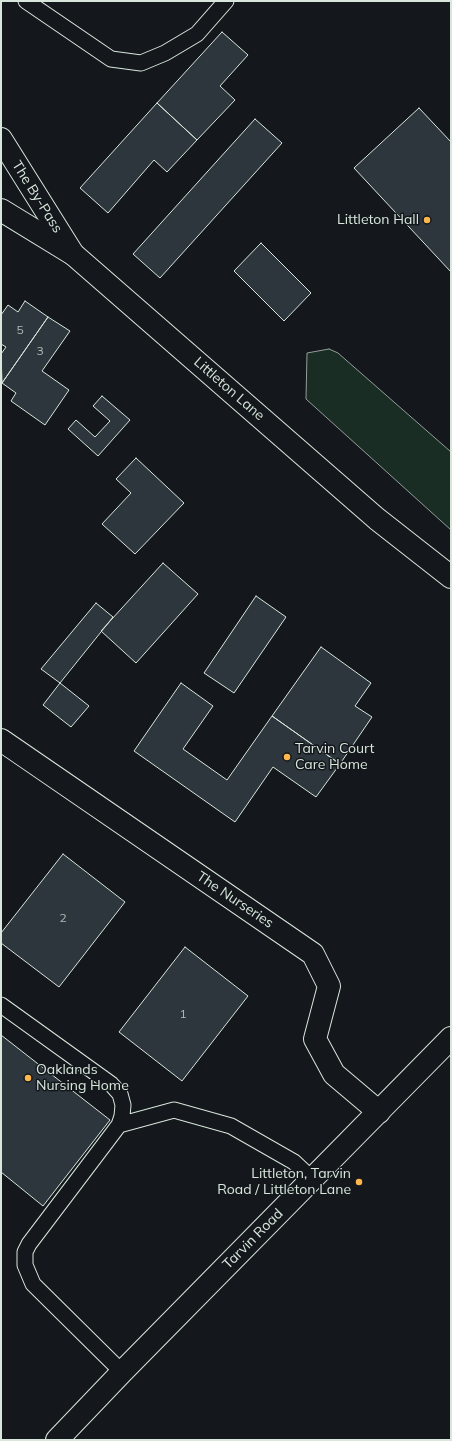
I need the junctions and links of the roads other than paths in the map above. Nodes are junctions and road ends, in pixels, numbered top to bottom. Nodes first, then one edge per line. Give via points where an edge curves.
1 (26, 1) edge
2 (226, 1) edge
3 (1, 139) edge
4 (1, 210) edge
5 (73, 254) junction
6 (451, 577) edge
7 (1, 740) edge
8 (1, 1005) edge
9 (451, 1038) edge
10 (379, 1112) junction
11 (119, 1125) junction
12 (312, 1179) junction
13 (122, 1372) junction
14 (57, 1440) edge

1 - 2 lane via 111,59 140,63 165,53 197,34
3 - 5 main road, The By-Pass
4 - 5 main road, Littleton Lane
5 - 6 main road, Littleton Lane via 377,519
7 - 10 main road, The Nurseries via 313,954 329,986 315,1039 334,1074
8 - 11 lane via 111,1084 120,1094 123,1105
9 - 10 main road, Tarvin Road
10 - 12 main road, Tarvin Road
11 - 12 lane via 174,1110 231,1126 294,1162
11 - 13 lane via 29,1244 25,1252 24,1265 33,1284
12 - 13 main road, Tarvin Road
13 - 14 main road, Tarvin Road

